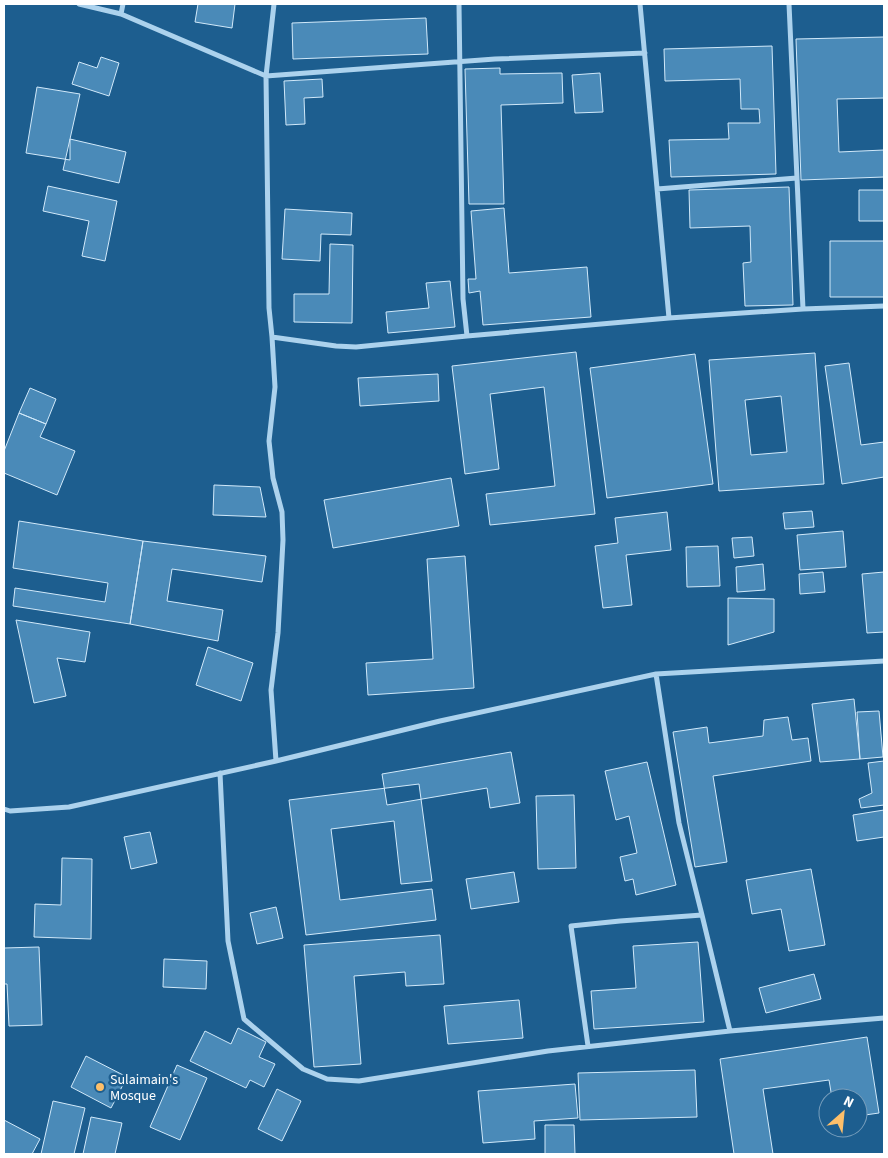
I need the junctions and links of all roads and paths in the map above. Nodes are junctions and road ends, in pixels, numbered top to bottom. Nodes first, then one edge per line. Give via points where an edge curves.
1 (79, 4) edge
2 (123, 4) edge
3 (274, 4) edge
4 (458, 4) edge
5 (640, 4) edge
6 (789, 4) edge
7 (121, 14) junction
8 (645, 53) junction
9 (459, 61) junction
10 (266, 76) junction
11 (797, 178) junction
12 (657, 188) junction
13 (884, 306) edge
14 (803, 309) junction
15 (669, 318) junction
16 (466, 336) junction
17 (272, 337) junction
18 (884, 661) edge
19 (656, 674) junction
20 (276, 761) junction
21 (220, 773) junction
22 (4, 809) edge
23 (702, 915) junction
24 (884, 1018) edge
25 (730, 1031) junction
26 (588, 1046) junction

1 - 7 street
2 - 7 street
3 - 10 street
4 - 9 street
5 - 8 street
6 - 11 street
7 - 10 street
8 - 9 street
8 - 12 street
9 - 10 street
9 - 16 street
10 - 17 street
11 - 12 street
11 - 14 street
12 - 15 street
13 - 14 street
14 - 15 street
15 - 16 street
16 - 17 street via 356,347
17 - 20 street via 275,387 269,441 273,478 282,512 283,540 271,690
18 - 19 street
19 - 20 street
19 - 23 street via 679,823
20 - 21 street
21 - 22 street via 69,807
21 - 26 street via 228,940 244,1019 303,1070 327,1079 359,1081
23 - 25 street
23 - 26 street via 571,926
24 - 25 street
25 - 26 street

